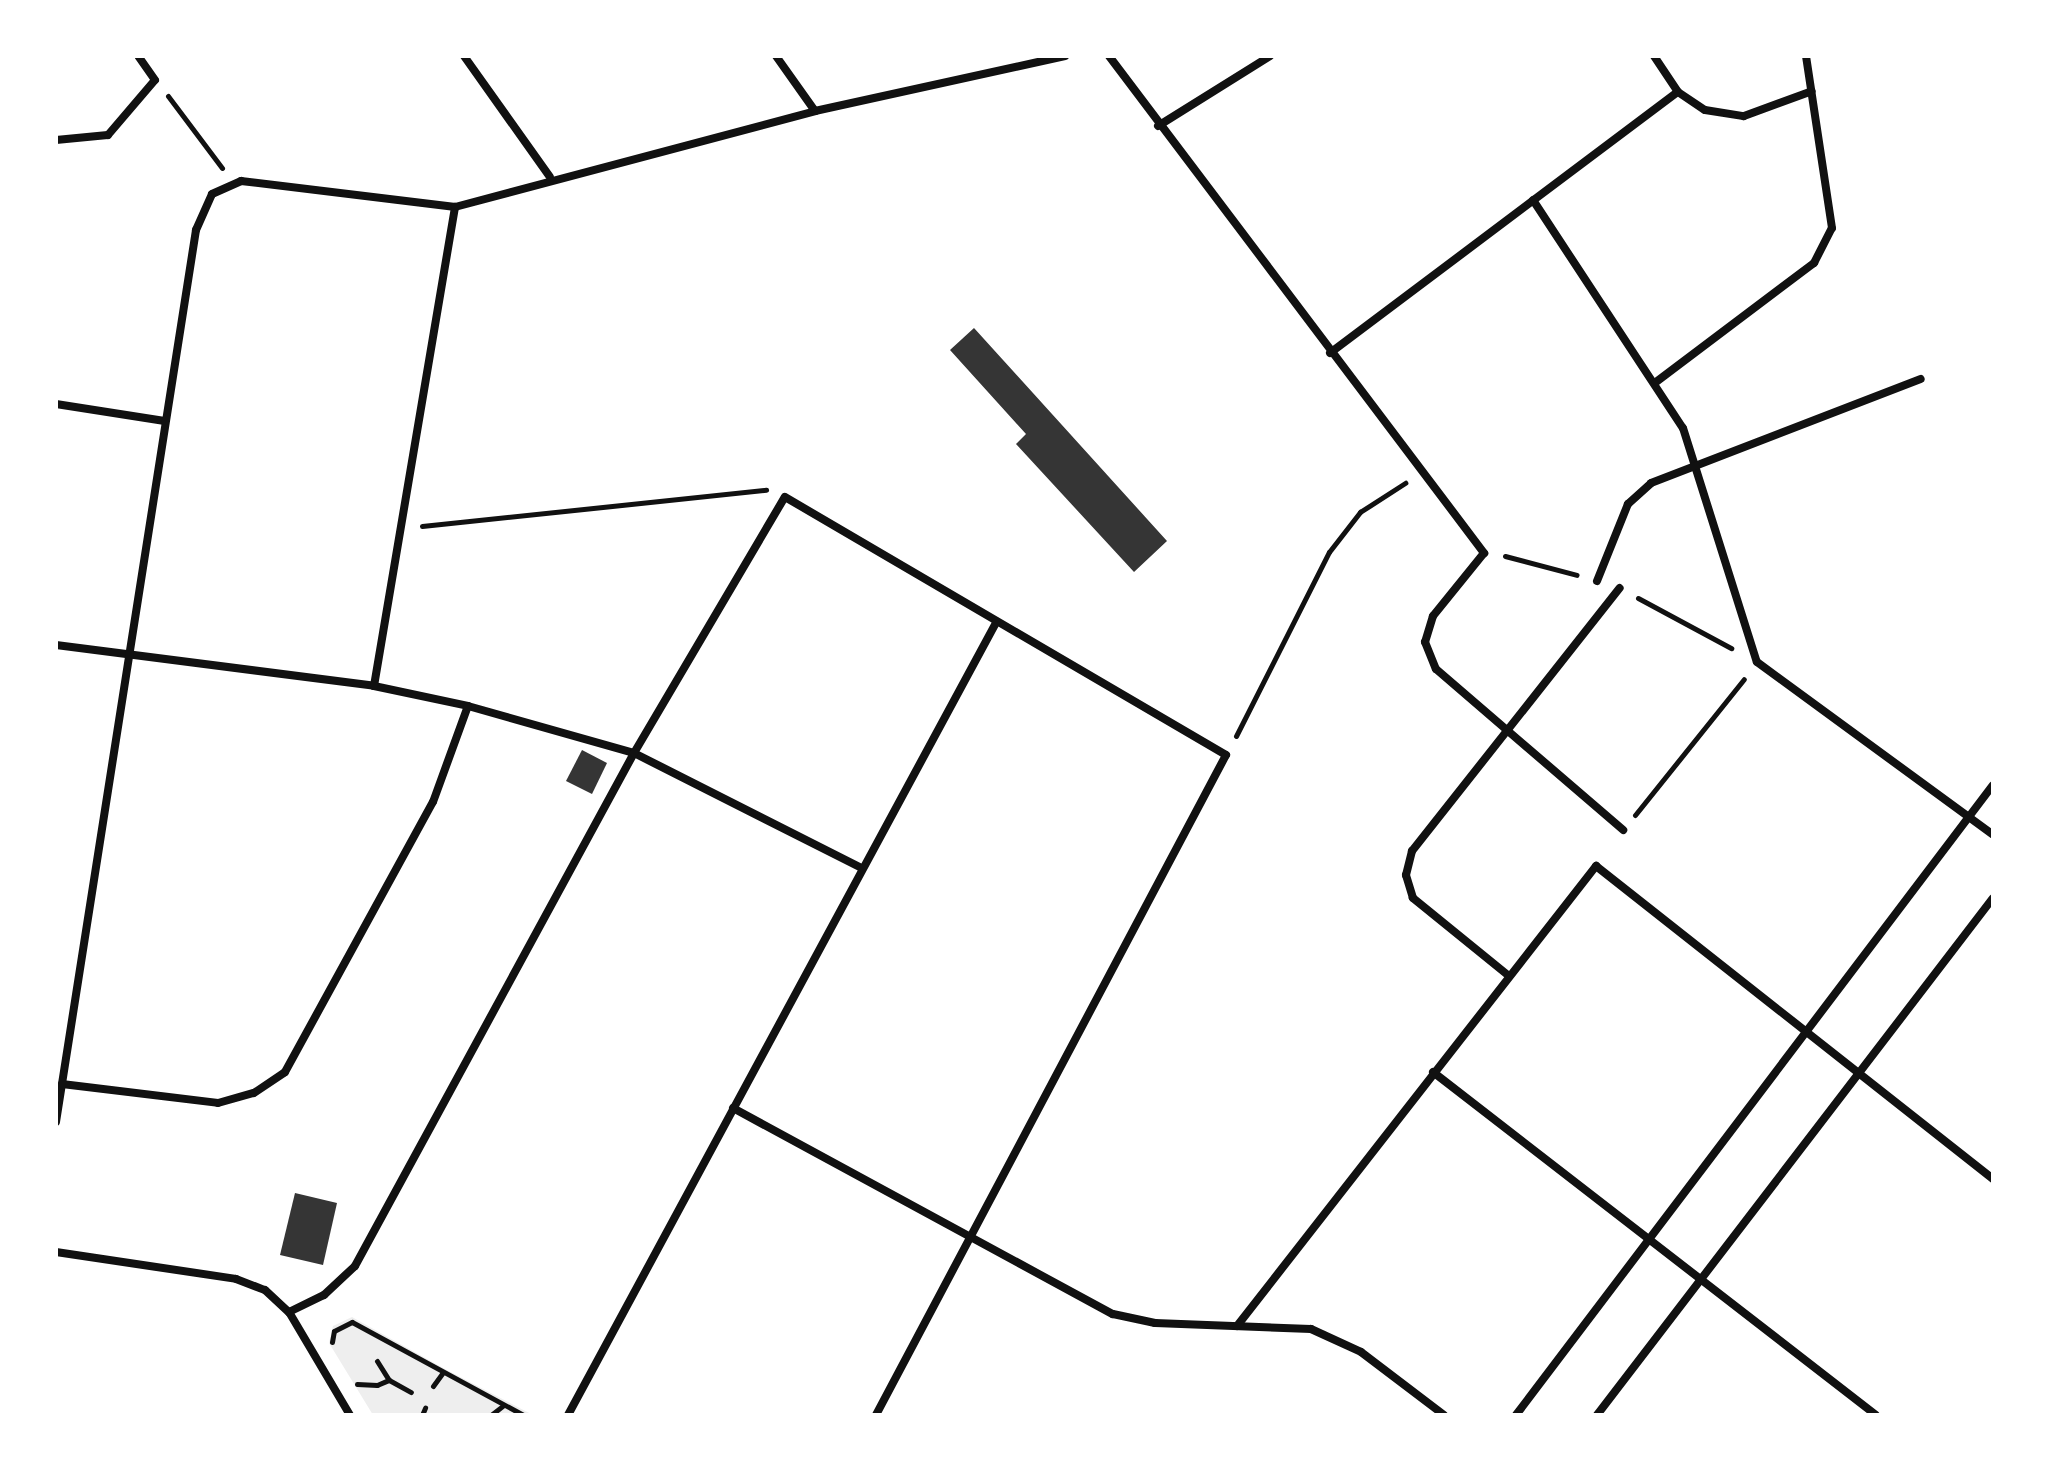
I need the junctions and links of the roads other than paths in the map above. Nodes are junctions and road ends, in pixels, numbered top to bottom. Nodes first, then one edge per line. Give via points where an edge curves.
1 (138, 56) edge
2 (464, 56) edge
3 (776, 56) edge
4 (1065, 56) edge
5 (1109, 56) edge
6 (1270, 56) edge
7 (1654, 56) edge
8 (1806, 56) edge
9 (1812, 91) junction
10 (1678, 92) junction
11 (815, 111) junction
12 (1158, 126) junction
13 (56, 140) edge
14 (550, 177) junction
15 (1533, 200) junction
16 (455, 207) junction
17 (1330, 353) junction
18 (1921, 379) dead end
19 (1656, 382) junction
20 (56, 404) edge
21 (165, 421) junction
22 (1697, 461) junction
23 (1597, 581) dead end
24 (1620, 588) dead end
25 (997, 621) junction
26 (56, 645) edge
27 (129, 655) junction
28 (374, 686) junction
29 (468, 706) junction
30 (1506, 732) junction
31 (634, 753) junction
32 (1993, 785) edge
33 (1968, 817) junction
34 (1623, 830) road end
35 (1993, 835) edge
36 (862, 868) junction
37 (1993, 898) edge
38 (1509, 976) junction
39 (1805, 1033) junction
40 (1433, 1072) junction
41 (1858, 1075) junction
42 (62, 1084) junction
43 (733, 1108) junction
44 (56, 1122) edge
45 (1993, 1179) edge
46 (1649, 1239) junction
47 (970, 1241) junction
48 (56, 1252) edge
49 (1701, 1280) junction
50 (289, 1312) junction
51 (1237, 1326) junction
52 (350, 1415) edge
53 (568, 1415) edge
54 (876, 1415) edge
55 (1444, 1415) edge
56 (1516, 1415) edge
57 (1597, 1415) edge
58 (1876, 1415) edge

1 - 13 street via 155,80 108,135
2 - 14 street
3 - 11 street
4 - 11 street
5 - 12 street
6 - 12 street
7 - 10 street
8 - 9 street
9 - 10 street via 1744,116 1705,110
9 - 19 street via 1832,228 1814,263
10 - 15 street
11 - 14 street
12 - 17 street
14 - 16 street
15 - 17 street
15 - 19 street
16 - 21 street via 241,181 212,194 196,230
16 - 28 street
17 - 30 street via 1484,553 1433,616 1425,642 1436,669
18 - 22 street
19 - 22 street
20 - 21 street
21 - 27 street
22 - 23 street via 1651,483 1628,504
22 - 33 street via 1757,662
24 - 30 street
25 - 31 street via 785,497
25 - 36 street
25 - 47 street via 1226,755
26 - 27 street
27 - 28 street
27 - 42 street
28 - 29 street
29 - 31 street
29 - 42 street via 433,802 285,1072 254,1093 218,1103
30 - 34 street
30 - 38 street via 1412,851 1406,875 1413,898
31 - 36 street
31 - 50 street via 355,1266 324,1295
32 - 33 street
33 - 35 street
33 - 39 street
36 - 43 street
37 - 41 street
38 - 39 street via 1596,866
38 - 40 street
39 - 41 street
39 - 46 street
40 - 46 street
40 - 51 street
41 - 45 street
41 - 49 street
42 - 44 street
43 - 47 street
43 - 53 street
46 - 49 street
46 - 56 street
47 - 51 street via 1113,1314 1155,1323
47 - 54 street
48 - 50 street via 236,1279 265,1290
49 - 57 street
49 - 58 street
50 - 52 street
51 - 55 street via 1311,1329 1361,1352

